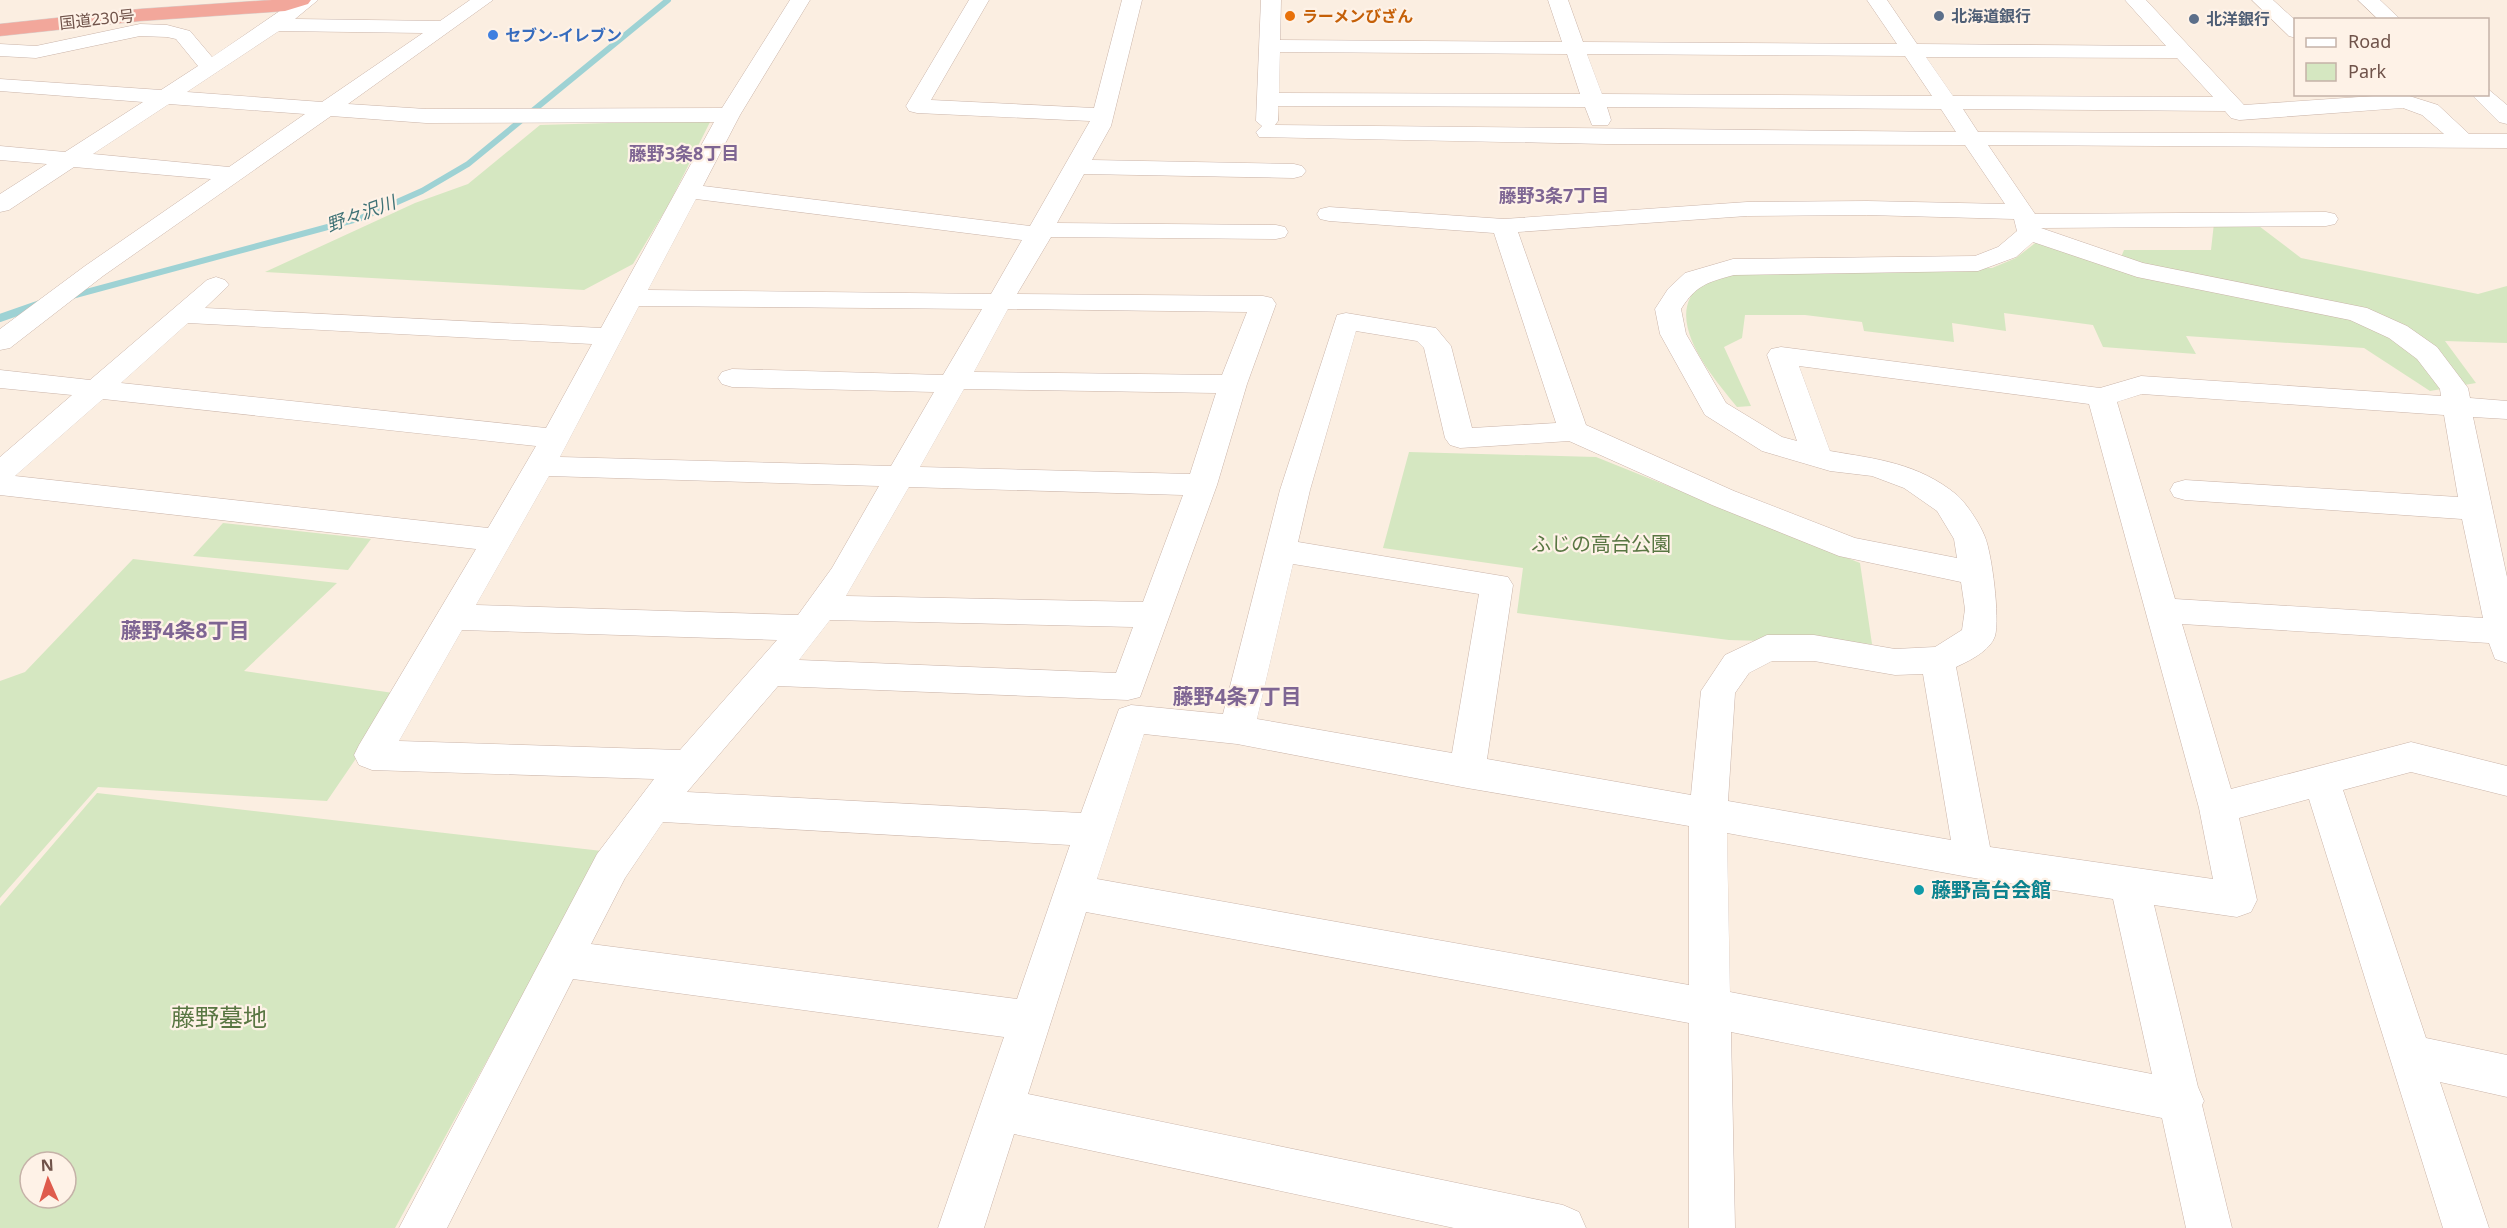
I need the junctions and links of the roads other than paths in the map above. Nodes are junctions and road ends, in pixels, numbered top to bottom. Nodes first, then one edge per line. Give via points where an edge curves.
1 (212, 0) edge
2 (301, 0) edge
3 (308, 0) edge
4 (483, 0) edge
5 (800, 0) edge
6 (979, 0) edge
7 (1132, 0) edge
8 (1271, 0) edge
9 (1558, 0) edge
10 (1877, 0) edge
11 (2135, 0) edge
12 (2262, 0) edge
13 (2368, 0) edge
14 (2389, 18) edge
15 (0, 21) edge
16 (275, 25) junction
17 (445, 27) junction
18 (0, 30) edge
19 (2294, 31) edge
20 (1270, 46) junction
21 (1575, 47) junction
22 (0, 50) edge
23 (1912, 50) junction
24 (2183, 52) junction
25 (210, 67) junction
26 (0, 86) edge
27 (2483, 96) edge
28 (165, 97) junction
29 (1268, 99) junction
30 (2368, 99) edge
31 (1593, 101) junction
32 (1950, 103) junction
33 (2234, 108) junction
34 (326, 110) junction
35 (729, 115) junction
36 (1102, 115) junction
37 (2507, 117) edge
38 (1267, 132) junction
39 (1606, 137) junction
40 (1974, 139) junction
41 (2264, 139) junction
42 (2463, 141) junction
43 (2507, 141) edge
44 (0, 153) edge
45 (71, 158) junction
46 (1266, 159) dead end
47 (1077, 167) junction
48 (1294, 171) dead end
49 (233, 174) junction
50 (688, 191) junction
51 (0, 205) edge
52 (1329, 214) dead end
53 (2326, 219) dead end
54 (2026, 222) junction
55 (1504, 226) junction
56 (1276, 232) dead end
57 (1041, 233) junction
58 (216, 285) dead end
59 (632, 298) junction
60 (1001, 299) junction
61 (181, 315) junction
62 (609, 337) junction
63 (0, 342) edge
64 (732, 378) dead end
65 (0, 379) edge
66 (953, 382) junction
67 (1233, 384) junction
68 (96, 389) junction
69 (2101, 397) junction
70 (2457, 406) junction
71 (2507, 410) edge
72 (1574, 431) junction
73 (555, 438) junction
74 (1817, 457) junction
75 (540, 466) junction
76 (0, 473) edge
77 (900, 477) junction
78 (0, 485) edge
79 (1202, 485) junction
80 (2185, 490) dead end
81 (2476, 509) junction
82 (495, 540) junction
83 (1282, 551) junction
84 (1976, 573) junction
85 (2164, 611) junction
86 (1155, 615) junction
87 (452, 617) junction
88 (815, 618) junction
89 (2506, 638) edge
90 (1938, 660) junction
91 (770, 672) junction
92 (1130, 703) junction
93 (1237, 730) junction
94 (688, 765) junction
95 (1467, 773) junction
96 (2321, 780) junction
97 (2507, 781) edge
98 (653, 806) junction
99 (2218, 808) junction
100 (1708, 815) junction
101 (1094, 830) junction
102 (1974, 861) junction
103 (2129, 883) junction
104 (1073, 892) junction
105 (561, 959) junction
106 (1711, 1008) junction
107 (1031, 1021) junction
108 (2411, 1055) junction
109 (2507, 1076) edge
110 (2182, 1101) junction
111 (1002, 1110) junction
112 (422, 1228) edge
113 (961, 1228) edge
114 (1563, 1228) edge
115 (1712, 1228) edge
116 (2210, 1228) edge
117 (2466, 1228) edge

1 - 15 highway, 国道230号
2 - 18 highway, 国道230号 via 285,5
3 - 16 street
4 - 17 street
5 - 35 street
6 - 36 street via 917,106
7 - 36 street
8 - 20 street
9 - 21 street
10 - 23 street
11 - 24 street
12 - 19 street
13 - 14 street
16 - 17 street
16 - 25 street
17 - 34 street
20 - 21 street
20 - 29 street
21 - 23 street
21 - 31 street
22 - 25 street via 36,52 140,30 167,31 183,35
23 - 24 street
23 - 32 street
24 - 33 street
25 - 28 street
26 - 28 street
27 - 37 street
28 - 34 street
28 - 45 street
29 - 31 street
29 - 38 street
30 - 33 street
30 - 42 street via 2421,103
31 - 32 street
31 - 39 street
32 - 33 street
32 - 40 street
33 - 41 street
34 - 35 street via 426,116
34 - 49 street
35 - 50 street
36 - 47 street
38 - 39 street
38 - 46 street
39 - 40 street
40 - 41 street
40 - 54 street
41 - 42 street
42 - 43 street
44 - 45 street
45 - 49 street
45 - 51 street
47 - 48 street
47 - 57 street
49 - 63 street
50 - 57 street
50 - 59 street
52 - 55 street
53 - 54 street
54 - 55 street via 1868,208 1747,209
54 - 70 street via 2137,269 2358,314 2397,332 2427,353 2454,388
54 - 74 street via 2007,252 1978,263 1733,267 1694,278 1677,295 1668,309 1673,334 1715,409 1772,444
55 - 72 street
56 - 57 street
57 - 60 street
58 - 61 street
59 - 60 street
59 - 62 street
60 - 66 street
60 - 67 street via 1263,304
61 - 62 street
61 - 68 street
62 - 73 street
64 - 66 street
65 - 68 street
66 - 67 street
66 - 77 street
67 - 79 street
68 - 73 street
68 - 76 street
69 - 70 street via 2141,386
69 - 74 street via 1781,355
69 - 85 street
70 - 71 street
70 - 81 street
72 - 83 street via 1461,438 1437,346 1426,334 1346,321 1294,490
72 - 84 street via 1723,498 1850,548
73 - 75 street
74 - 84 street via 1876,468 1915,481 1948,504 1970,538
75 - 77 street
75 - 82 street
77 - 79 street
77 - 88 street
78 - 82 street
79 - 86 street
80 - 81 street
81 - 89 street
82 - 87 street
83 - 93 street
83 - 95 street via 1497,585
84 - 90 street via 1981,609 1978,636
85 - 89 street
85 - 99 street
86 - 88 street
86 - 92 street
87 - 88 street
87 - 94 street via 372,755
88 - 91 street
90 - 100 street via 1895,663 1814,648 1767,648 1737,664 1718,691
90 - 102 street
91 - 92 street
91 - 94 street
92 - 93 street
92 - 101 street
93 - 95 street
94 - 98 street
95 - 100 street
96 - 97 street via 2411,757
96 - 99 street
96 - 108 street
98 - 101 street
98 - 105 street via 611,866
99 - 103 street via 2237,900
100 - 102 street
100 - 106 street
101 - 104 street
102 - 103 street
103 - 110 street
104 - 106 street
104 - 107 street
105 - 107 street
105 - 112 street
106 - 110 street
106 - 115 street
107 - 111 street
108 - 109 street
108 - 117 street
110 - 116 street
111 - 113 street
111 - 114 street

